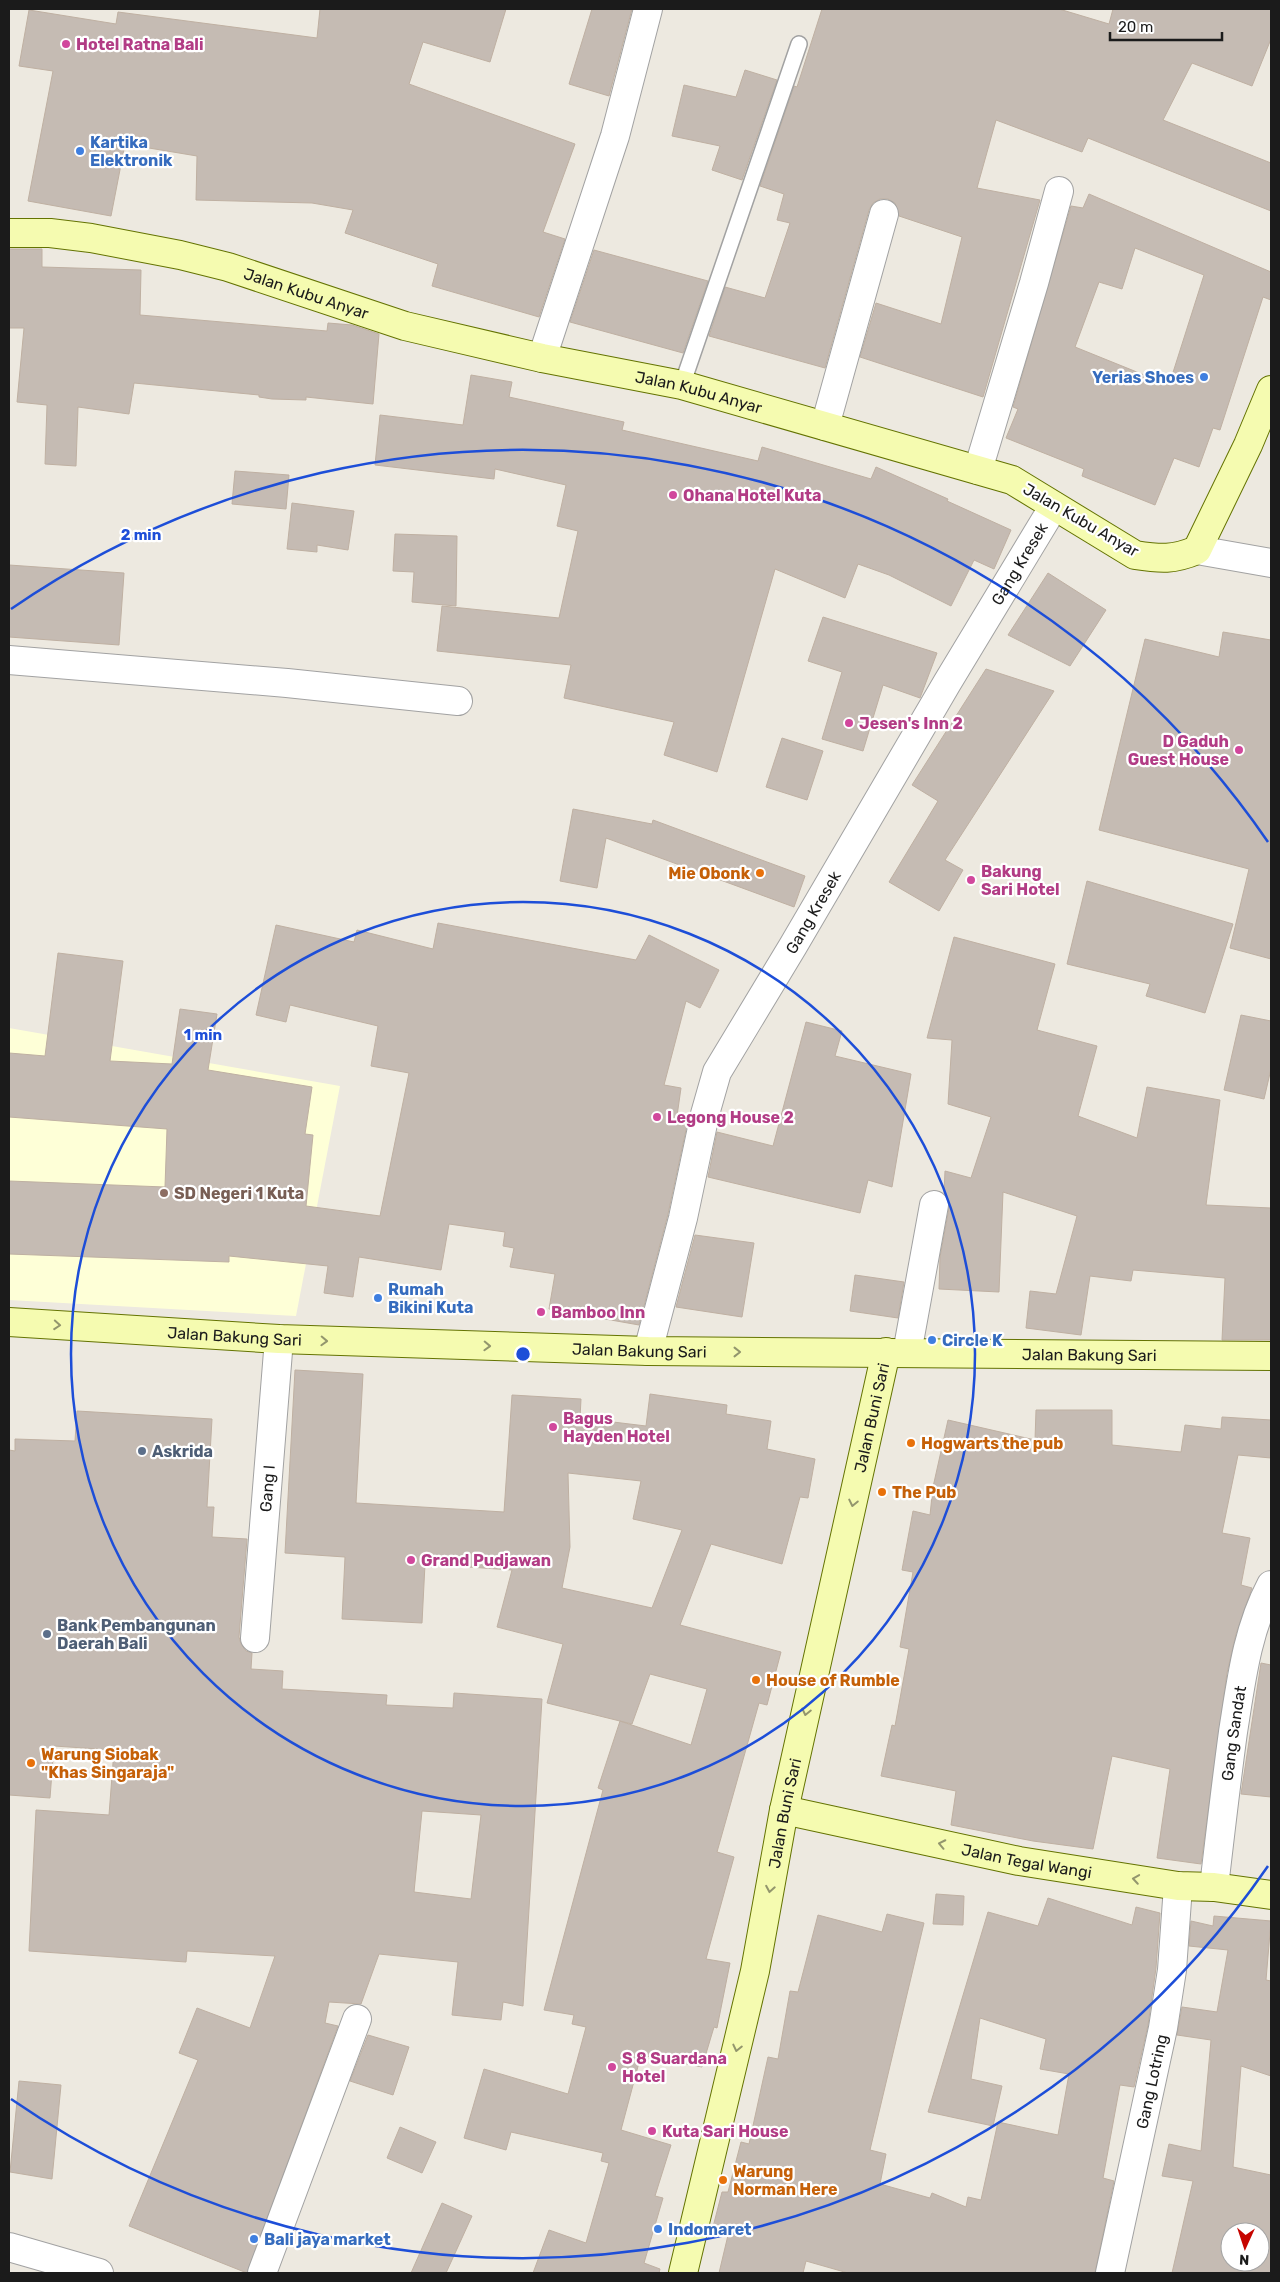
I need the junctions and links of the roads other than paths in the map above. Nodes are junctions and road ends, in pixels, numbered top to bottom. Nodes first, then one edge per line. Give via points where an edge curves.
1 (648, 9) edge
2 (799, 44) dead end
3 (1058, 191) dead end
4 (884, 214) dead end
5 (9, 233) edge
6 (542, 358) junction
7 (682, 385) junction
8 (1271, 390) edge
9 (825, 426) junction
10 (978, 470) junction
11 (1054, 506) junction
12 (1197, 550) junction
13 (1271, 563) edge
14 (9, 660) edge
15 (458, 701) dead end
16 (934, 1205) dead end
17 (9, 1322) edge
18 (279, 1339) junction
19 (648, 1351) junction
20 (896, 1352) junction
21 (1271, 1356) edge
22 (1271, 1585) edge
23 (255, 1638) dead end
24 (784, 1810) junction
25 (1178, 1886) junction
26 (1214, 1887) junction
27 (1271, 1895) edge
28 (357, 2019) dead end
29 (9, 2246) edge
30 (99, 2273) edge
31 (262, 2273) edge
32 (683, 2273) edge
33 (1110, 2273) edge

1 - 6 street via 616,136
2 - 7 lane
3 - 10 street
4 - 9 street
5 - 6 main road, Jalan Kubu Anyar via 91,238 180,255 405,326
6 - 7 main road, Jalan Kubu Anyar
7 - 9 main road, Jalan Kubu Anyar
8 - 12 main road
9 - 10 main road, Jalan Kubu Anyar
10 - 11 main road, Jalan Kubu Anyar via 1012,480
11 - 12 main road, Jalan Kubu Anyar via 1135,555 1177,558
11 - 19 street, Gang Kresek via 717,1072
12 - 13 street
14 - 15 street via 224,677
16 - 20 street
17 -> 18 main road, Jalan Bakung Sari
18 -> 19 main road, Jalan Bakung Sari
18 - 23 street, Gang I
19 -> 20 main road, Jalan Bakung Sari
20 - 21 main road, Jalan Bakung Sari
20 -> 24 main road, Jalan Buni Sari
22 - 26 street, Gang Sandat via 1260,1605 1246,1659
25 -> 24 main road, Jalan Tegal Wangi via 1019,1861
24 -> 32 main road, Jalan Buni Sari via 755,1971
25 - 26 main road, Jalan Tegal Wangi
25 - 33 street, Gang Lotring via 1172,1970 1163,2028
26 - 27 main road, Jalan Tegal Wangi
28 - 31 street
29 - 30 street

